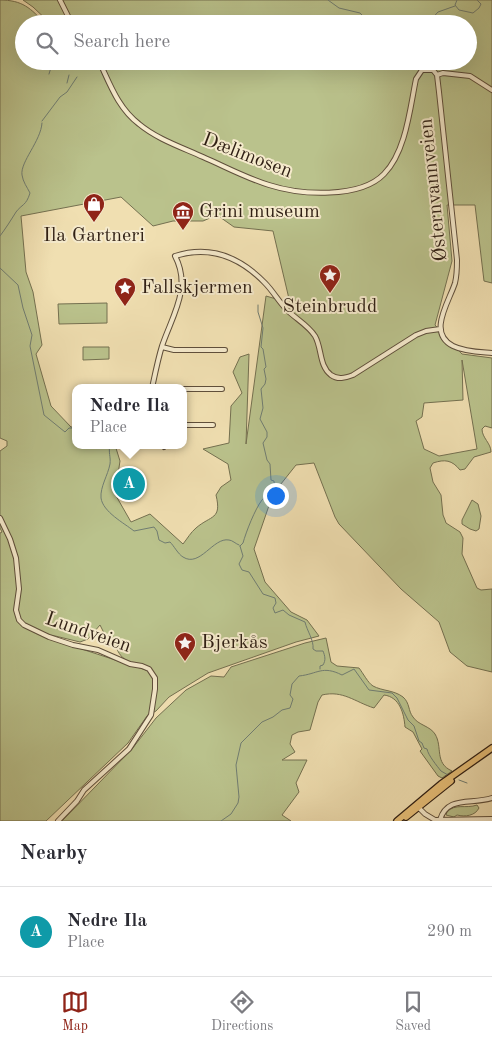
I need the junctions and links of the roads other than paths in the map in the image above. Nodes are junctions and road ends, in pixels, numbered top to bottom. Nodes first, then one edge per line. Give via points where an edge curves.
1 (60, 0) edge
2 (68, 15) edge
3 (103, 70) edge
4 (425, 70) edge
5 (433, 70) edge
6 (436, 74) junction
7 (492, 90) edge
8 (440, 329) junction
9 (162, 348) junction
10 (225, 350) dead end
11 (492, 353) edge
12 (153, 384) edge
13 (187, 389) edge
14 (222, 389) dead end
15 (187, 425) edge
16 (213, 425) dead end
17 (0, 518) edge
18 (492, 748) edge
19 (492, 798) edge
20 (417, 806) junction
21 (492, 819) edge
22 (440, 820) edge
23 (58, 821) edge
24 (397, 821) edge
25 (401, 821) edge

1 - 2 street
3 - 4 street, Dælimosen via 118,101 129,115 164,140 267,184 291,190 344,192 361,189 377,181 393,164 416,79
5 - 6 street, Dælimosen
6 - 7 street via 470,76
6 - 8 street, Østernvannveien via 457,260 456,278
8 - 9 street via 420,333 352,375 336,378 326,369 312,332 260,279 220,254 194,251 174,256 182,294
8 - 11 street via 445,339 455,347
9 - 10 street
9 - 12 street
13 - 14 street
15 - 16 street
17 - 23 street, Lundveien via 17,563 19,589 16,610 19,620 49,637 98,650 149,669 155,682 151,715 129,749 84,790
18 - 20 main road
19 - 22 street via 451,804
20 - 22 street via 428,817
20 - 24 main road
20 - 25 main road
21 - 22 street

